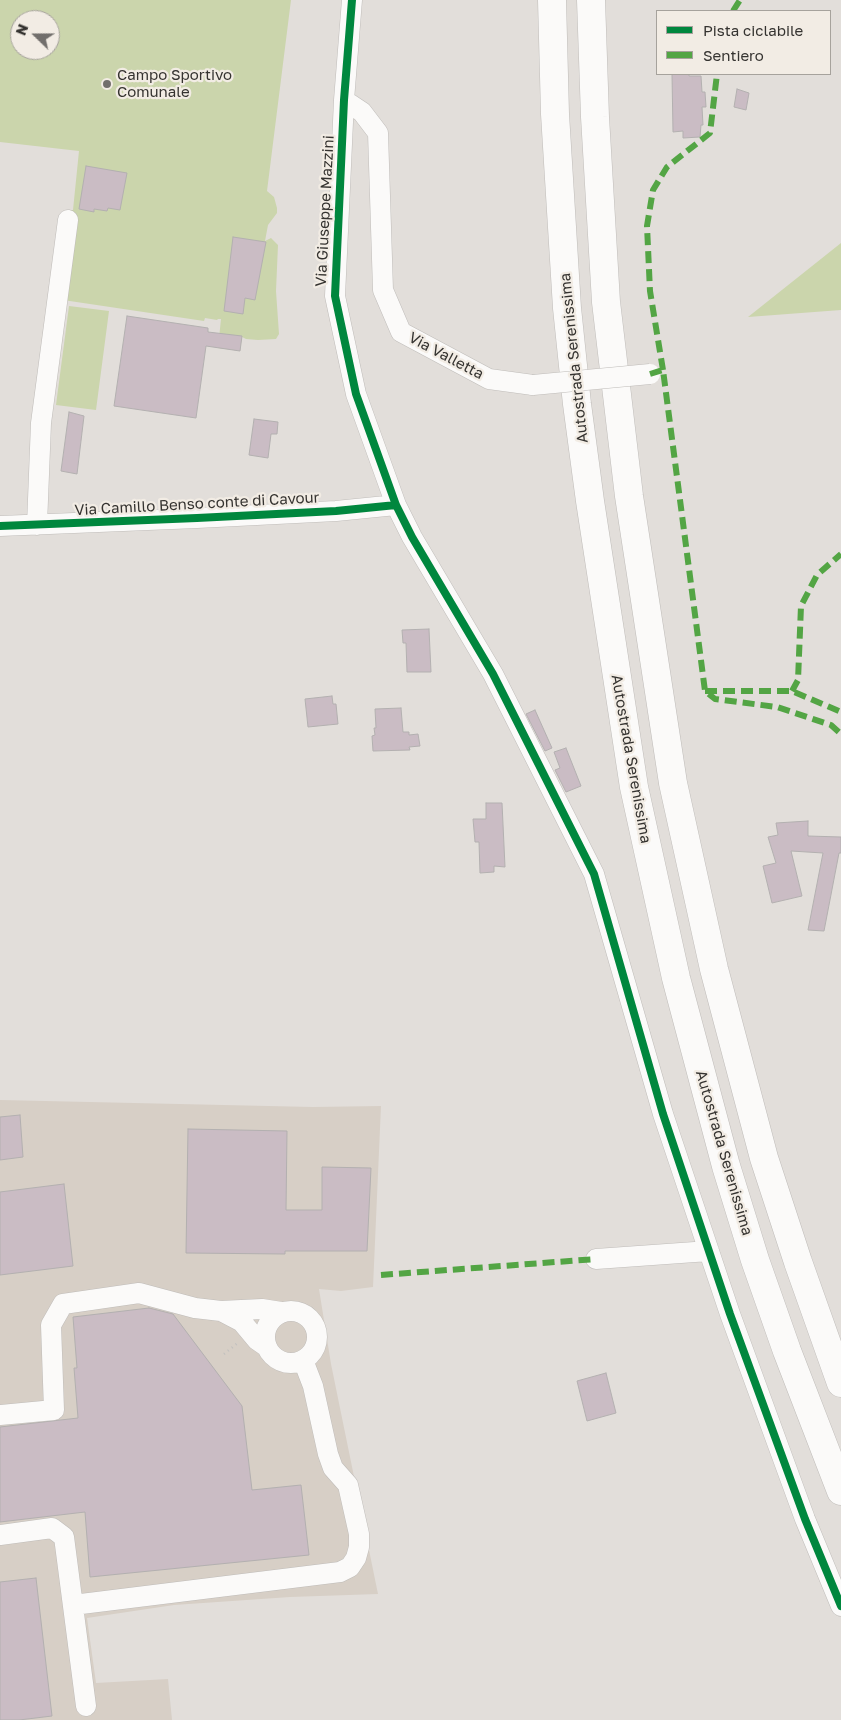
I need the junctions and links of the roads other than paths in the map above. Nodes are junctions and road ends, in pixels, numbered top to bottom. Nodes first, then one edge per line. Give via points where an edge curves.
1 (352, 0) edge
2 (552, 0) edge
3 (591, 0) edge
4 (344, 100) junction
5 (68, 220) dead end
6 (650, 374) dead end
7 (396, 505) junction
8 (37, 525) junction
9 (0, 526) edge
10 (709, 1251) junction
11 (596, 1260) dead end
12 (221, 1311) junction
13 (281, 1312) junction
14 (267, 1347) junction
15 (303, 1360) junction
16 (841, 1383) edge
17 (0, 1416) edge
18 (841, 1491) edge
19 (0, 1535) edge
20 (73, 1605) junction
21 (841, 1606) edge
22 (86, 1706) dead end

1 - 4 street, Via Giuseppe Mazzini
2 - 18 highway, Autostrada Serenissima via 567,308 577,404 634,787 676,978 726,1166 768,1297
3 - 16 highway via 606,302 629,496 673,783 714,969 764,1158
4 - 6 street, Via Valletta, bridge via 362,112 378,133 383,290 401,332 489,379 533,385
4 - 7 street, Via Giuseppe Mazzini via 335,296 356,394
5 - 8 street via 41,423
7 - 8 street, Via Camillo Benso conte di Cavour via 316,512
7 - 10 street, Via Giuseppe Mazzini via 494,674 594,874 663,1114
8 - 9 street, Via Camillo Benso conte di Cavour
10 - 11 street
10 - 21 street, Via Giuseppe Mazzini via 805,1519
12 - 13 street via 262,1309
12 - 14 street via 242,1322
12 - 17 street via 195,1308 139,1293 63,1304 51,1325 54,1410
13 - 14 street via 267,1327
13 - 15 street via 289,1310 304,1314 315,1325 314,1349
14 - 15 street via 282,1362
15 - 20 street via 313,1386 328,1454 333,1468 348,1486 359,1534 356,1558 350,1567 340,1572
19 - 20 street via 52,1528 64,1537
20 - 22 street

